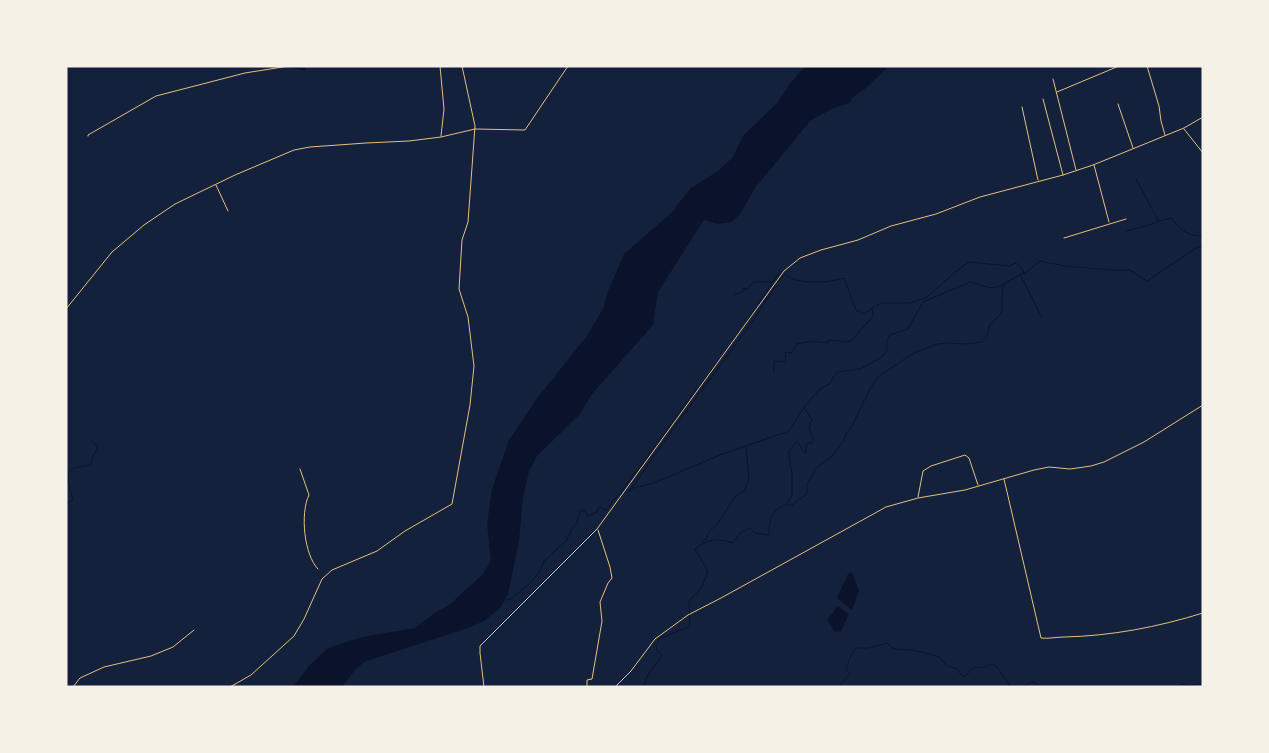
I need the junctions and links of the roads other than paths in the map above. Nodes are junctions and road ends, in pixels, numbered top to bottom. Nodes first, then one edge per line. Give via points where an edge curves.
1 (289, 66) edge
2 (440, 66) edge
3 (462, 66) edge
4 (568, 66) edge
5 (1118, 66) edge
6 (1147, 66) edge
7 (1053, 79) dead end
8 (1057, 92) junction
9 (1043, 98) dead end
10 (1118, 104) dead end
11 (1022, 107) dead end
12 (1203, 117) edge
13 (1184, 128) junction
14 (475, 129) junction
15 (88, 136) dead end
16 (1165, 136) junction
17 (441, 137) junction
18 (1134, 149) junction
19 (1203, 153) edge
20 (1094, 165) junction
21 (1076, 171) junction
22 (1062, 175) junction
23 (1038, 181) junction
24 (216, 184) junction
25 (228, 211) dead end
26 (1126, 219) dead end
27 (1110, 223) junction
28 (1064, 238) dead end
29 (66, 309) edge
30 (1203, 405) edge
31 (300, 469) dead end
32 (1004, 479) junction
33 (979, 486) junction
34 (918, 498) junction
35 (597, 529) junction
36 (318, 569) dead end
37 (1203, 614) edge
38 (194, 630) dead end
39 (72, 687) edge
40 (230, 687) edge
41 (484, 687) edge
42 (587, 687) edge
43 (615, 687) edge

1 - 15 street via 245,73 156,96
2 - 17 street via 444,109
3 - 14 street
4 - 14 street via 525,130
5 - 8 street
6 - 16 street
7 - 8 street
8 - 21 street
9 - 22 street
10 - 18 street
11 - 23 street
12 - 13 street
13 - 16 street
13 - 19 street
14 - 17 street
14 - 40 street via 459,289 468,317 474,366 452,504 377,551 332,570 322,579 294,636 251,676
16 - 18 street
17 - 24 street via 294,150
18 - 20 street
20 - 21 street
20 - 27 street
21 - 22 street
22 - 23 street
23 - 35 street via 891,226 794,262 784,271
24 - 25 street
24 - 29 street via 175,204 144,225 112,252
26 - 27 street
27 - 28 street
30 - 32 street via 1151,438 1104,462 1086,468 1049,467
31 - 36 street via 309,495 305,512 307,548
32 - 33 street
32 - 37 street via 1041,638 1148,628
33 - 34 street
33 - 34 street via 965,455 922,471
34 - 43 street via 886,507 688,615 655,639 632,671
35 - 41 street via 480,646
35 - 42 street via 612,578 600,602 602,621 592,679 587,680
38 - 39 street via 173,647 151,656 104,667 80,678

